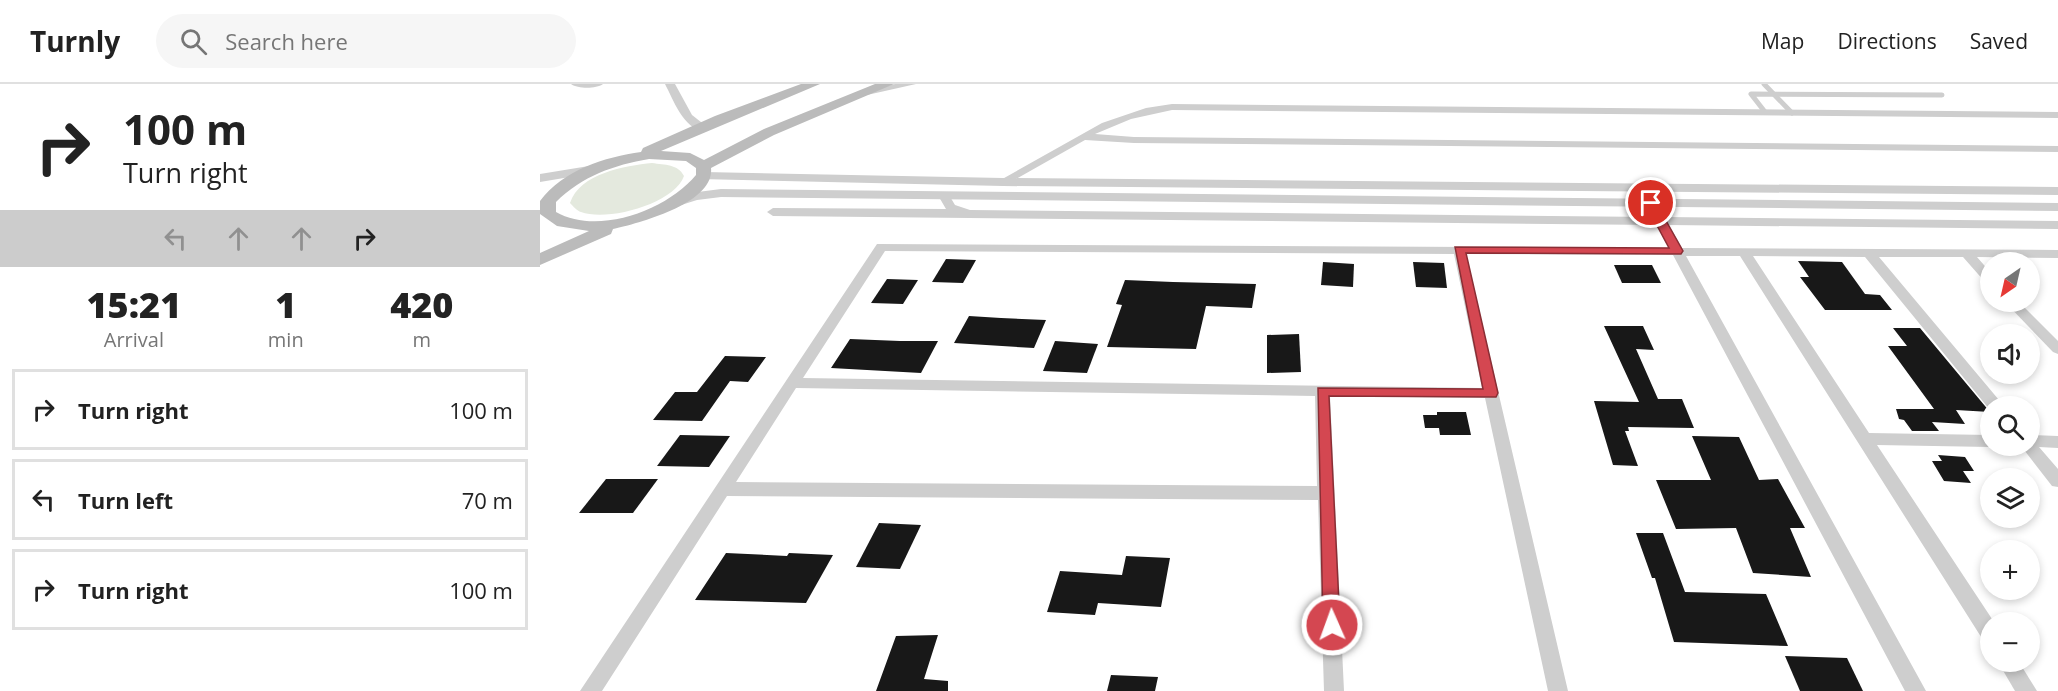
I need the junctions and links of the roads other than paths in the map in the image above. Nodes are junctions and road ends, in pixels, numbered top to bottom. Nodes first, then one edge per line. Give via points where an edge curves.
1 (576, 84) edge
2 (598, 84) edge
3 (670, 84) edge
4 (813, 84) edge
5 (887, 84) edge
6 (911, 84) edge
7 (1764, 84) edge
8 (867, 92) junction
9 (1774, 94) junction
10 (1942, 95) dead end
11 (1765, 112) junction
12 (1792, 113) junction
13 (2058, 115) edge
14 (702, 128) junction
15 (1086, 137) junction
16 (2058, 149) edge
17 (634, 157) junction
18 (589, 170) junction
19 (704, 171) junction
20 (540, 178) edge
21 (1003, 182) junction
22 (2058, 191) edge
23 (945, 197) junction
24 (544, 203) edge
25 (675, 203) junction
26 (1651, 203) junction
27 (2058, 207) edge
28 (773, 212) dead end
29 (960, 213) junction
30 (631, 220) junction
31 (1661, 222) junction
32 (2058, 225) edge
33 (1459, 250) junction
34 (1677, 251) junction
35 (1743, 252) junction
36 (1869, 253) junction
37 (1966, 253) junction
38 (2058, 254) edge
39 (540, 260) edge
40 (1980, 268) edge
41 (2024, 312) edge
42 (2052, 335) edge
43 (2058, 349) edge
44 (791, 382) junction
45 (1322, 391) junction
46 (1491, 393) junction
47 (1988, 396) edge
48 (1865, 439) junction
49 (1980, 441) edge
50 (2058, 442) edge
51 (2040, 443) edge
52 (2039, 456) edge
53 (2058, 481) edge
54 (722, 489) junction
55 (1326, 493) junction
56 (1980, 618) edge
57 (2015, 672) edge
58 (590, 691) edge
59 (1334, 691) edge
60 (1558, 691) edge
61 (1916, 691) edge
62 (2027, 691) edge

1 - 2 street
3 - 14 street via 688,117
4 - 14 main road
5 - 8 main road
6 - 8 street
7 - 9 lane
8 - 19 main road via 769,132
9 - 10 lane
9 - 11 lane via 1751,94
9 - 12 lane
11 - 12 street
11 - 15 street via 1172,107 1129,115
12 - 13 street
14 - 17 main road
15 - 16 street
15 - 21 street
17 - 18 main road
17 - 19 main road via 678,155 690,158
18 - 20 street
18 - 24 main road
19 - 21 street
19 - 25 main road via 690,194
21 - 22 street
23 - 25 street via 721,194 695,196
23 - 26 street
23 - 29 street via 950,207
24 - 30 main road via 553,219 577,226
25 - 30 main road
26 - 27 street
26 - 31 street
28 - 29 street
29 - 31 street
30 - 39 main road
31 - 32 street
31 - 34 street
33 - 34 street
33 - 44 street via 884,246 878,249
33 - 46 street
34 - 35 street
34 - 61 street
35 - 36 street
35 - 48 street
36 - 37 street
36 - 47 street
37 - 38 street
37 - 40 street
41 - 42 street
42 - 43 street
44 - 45 street
44 - 54 street
45 - 46 street
45 - 55 street
46 - 60 street
48 - 49 street
48 - 56 street
50 - 51 street
52 - 53 street
54 - 55 street
54 - 58 street
55 - 59 street
57 - 62 street

